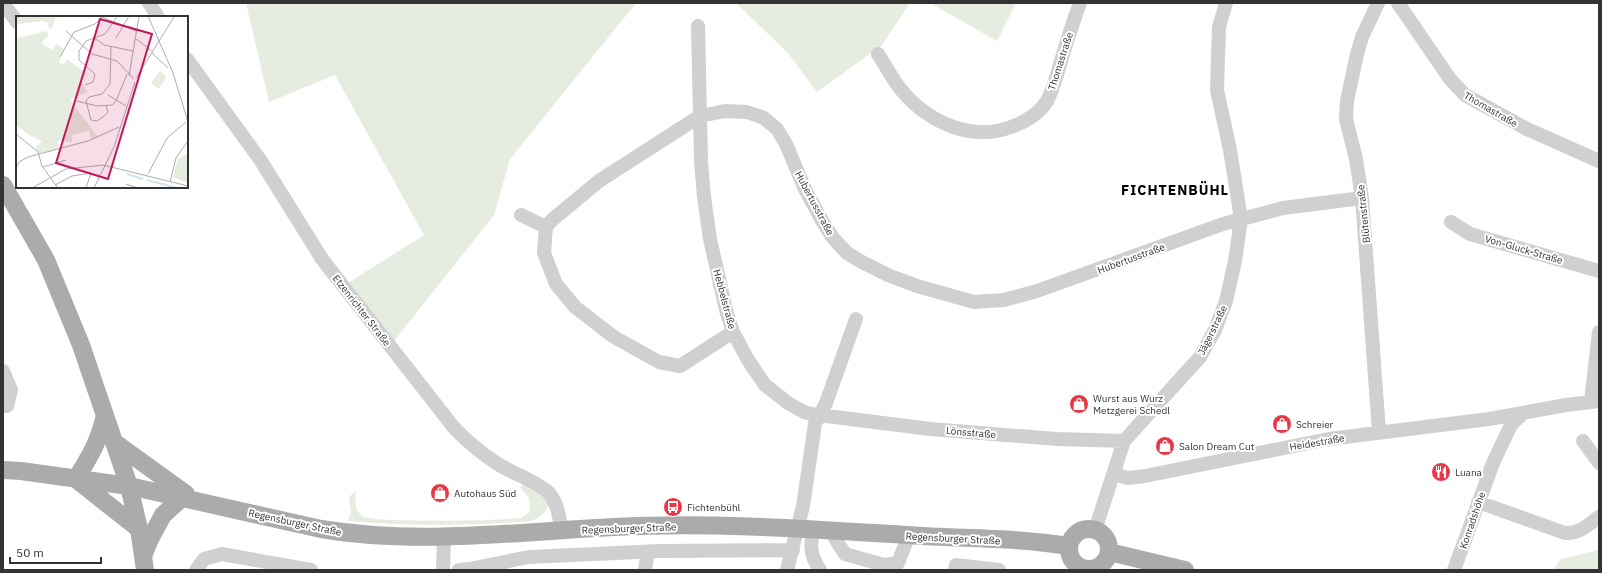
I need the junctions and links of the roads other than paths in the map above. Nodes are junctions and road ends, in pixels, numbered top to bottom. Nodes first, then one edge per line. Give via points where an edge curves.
1 (4, 3) edge
2 (149, 3) edge
3 (1080, 3) edge
4 (1226, 3) edge
5 (1378, 3) edge
6 (1398, 3) edge
7 (157, 16) edge
8 (16, 21) edge
9 (698, 26) dead end
10 (878, 54) dead end
11 (188, 60) edge
12 (700, 116) junction
13 (1599, 161) edge
14 (3, 185) edge
15 (1362, 198) junction
16 (521, 215) dead end
17 (1241, 219) junction
18 (1451, 222) dead end
19 (546, 227) junction
20 (1599, 271) edge
21 (856, 319) dead end
22 (733, 332) junction
23 (1599, 332) edge
24 (3, 371) edge
25 (1595, 401) edge
26 (5, 405) edge
27 (1523, 413) junction
28 (105, 415) junction
29 (819, 415) junction
30 (1380, 432) junction
31 (1124, 441) junction
32 (1584, 441) dead end
33 (114, 442) junction
34 (1599, 463) edge
35 (3, 470) edge
36 (1113, 474) junction
37 (76, 479) junction
38 (129, 486) junction
39 (188, 498) junction
40 (1478, 502) junction
41 (1599, 517) edge
42 (139, 529) junction
43 (805, 529) junction
44 (832, 530) junction
45 (1095, 530) junction
46 (561, 531) junction
47 (909, 535) junction
48 (444, 536) junction
49 (1068, 546) junction
50 (811, 547) junction
51 (793, 550) junction
52 (648, 552) junction
53 (1109, 552) junction
54 (144, 563) edge
55 (788, 568) edge
56 (196, 570) edge
57 (311, 570) edge
58 (443, 570) edge
59 (466, 570) edge
60 (645, 570) edge
61 (820, 570) edge
62 (955, 570) edge
63 (999, 570) edge
64 (1093, 570) edge
65 (1185, 570) edge
66 (1454, 570) edge

1 - 8 street
2 - 7 street
3 - 10 street, Thomastraße via 1046,102 1034,115 1004,130 963,130 937,120 902,91
4 - 17 street, Jägerstraße via 1219,27 1217,90
5 - 15 street, Blütenstraße via 1362,37 1347,101 1346,119
6 - 13 street, Thomastraße via 1450,79 1465,95 1527,129
9 - 12 street, Hebbelstraße
11 - 46 street, Etzenrichter Straße via 262,161 322,259 455,429 476,450 549,493 558,510
12 - 17 street, Hubertusstraße via 725,111 747,112 764,118 777,129 821,219 833,238 847,253 917,286 974,302 1004,300 1037,291
12 - 19 street, Hubertusstraße via 599,181
12 - 22 street, Hebbelstraße via 701,160 710,239
14 - 28 main road via 54,276
15 - 17 street via 1283,208
15 - 30 street, Blütenstraße
16 - 19 street
17 - 31 street, Jägerstraße via 1226,301 1215,330 1200,357
18 - 20 street, Von-Gluck-Straße via 1470,234
19 - 22 street via 544,253 556,284 575,307 614,337 659,362 680,366
21 - 29 street via 826,403
22 - 29 street, Hebbelstraße via 764,385 804,412
23 - 25 street
24 - 26 street via 11,390
25 - 27 street
27 - 30 street, Heidestraße
27 - 40 street, Konradshöhe via 1511,424
28 - 33 main road
28 - 37 main road via 101,434
29 - 31 street, Lönsstraße via 930,429 1057,439
29 - 43 street via 803,506
30 - 36 street, Heidestraße via 1329,439 1145,476 1128,478
31 - 36 street, Jägerstraße
32 - 34 street
33 - 38 main road
33 - 39 main road
35 - 37 main road, Regensburger Straße
36 - 45 street, Jägerstraße
37 - 38 main road, Regensburger Straße
37 - 42 main road
38 - 39 main road, Regensburger Straße
38 - 42 main road
39 - 48 main road, Regensburger Straße via 347,533
39 - 54 main road via 162,515 150,539
40 - 41 street via 1573,534
40 - 66 street, Konradshöhe
42 - 54 main road
43 - 44 main road, Regensburger Straße
43 - 46 main road, Regensburger Straße via 694,525
43 - 50 street
43 - 51 street
44 - 47 main road, Regensburger Straße
44 - 47 street via 845,554 884,565 898,563
45 - 49 main road via 1084,529 1078,532
45 - 53 main road via 1102,533 1106,539
46 - 48 main road, Regensburger Straße
47 - 49 main road, Regensburger Straße
48 - 58 street
49 - 64 main road via 1074,564 1085,570
50 - 55 street
50 - 61 street via 813,559
51 - 52 street
51 - 55 street
52 - 59 street via 530,557
52 - 60 street
53 - 64 main road via 1103,564
53 - 65 main road
56 - 57 street via 204,559 222,554
62 - 63 street via 956,565

